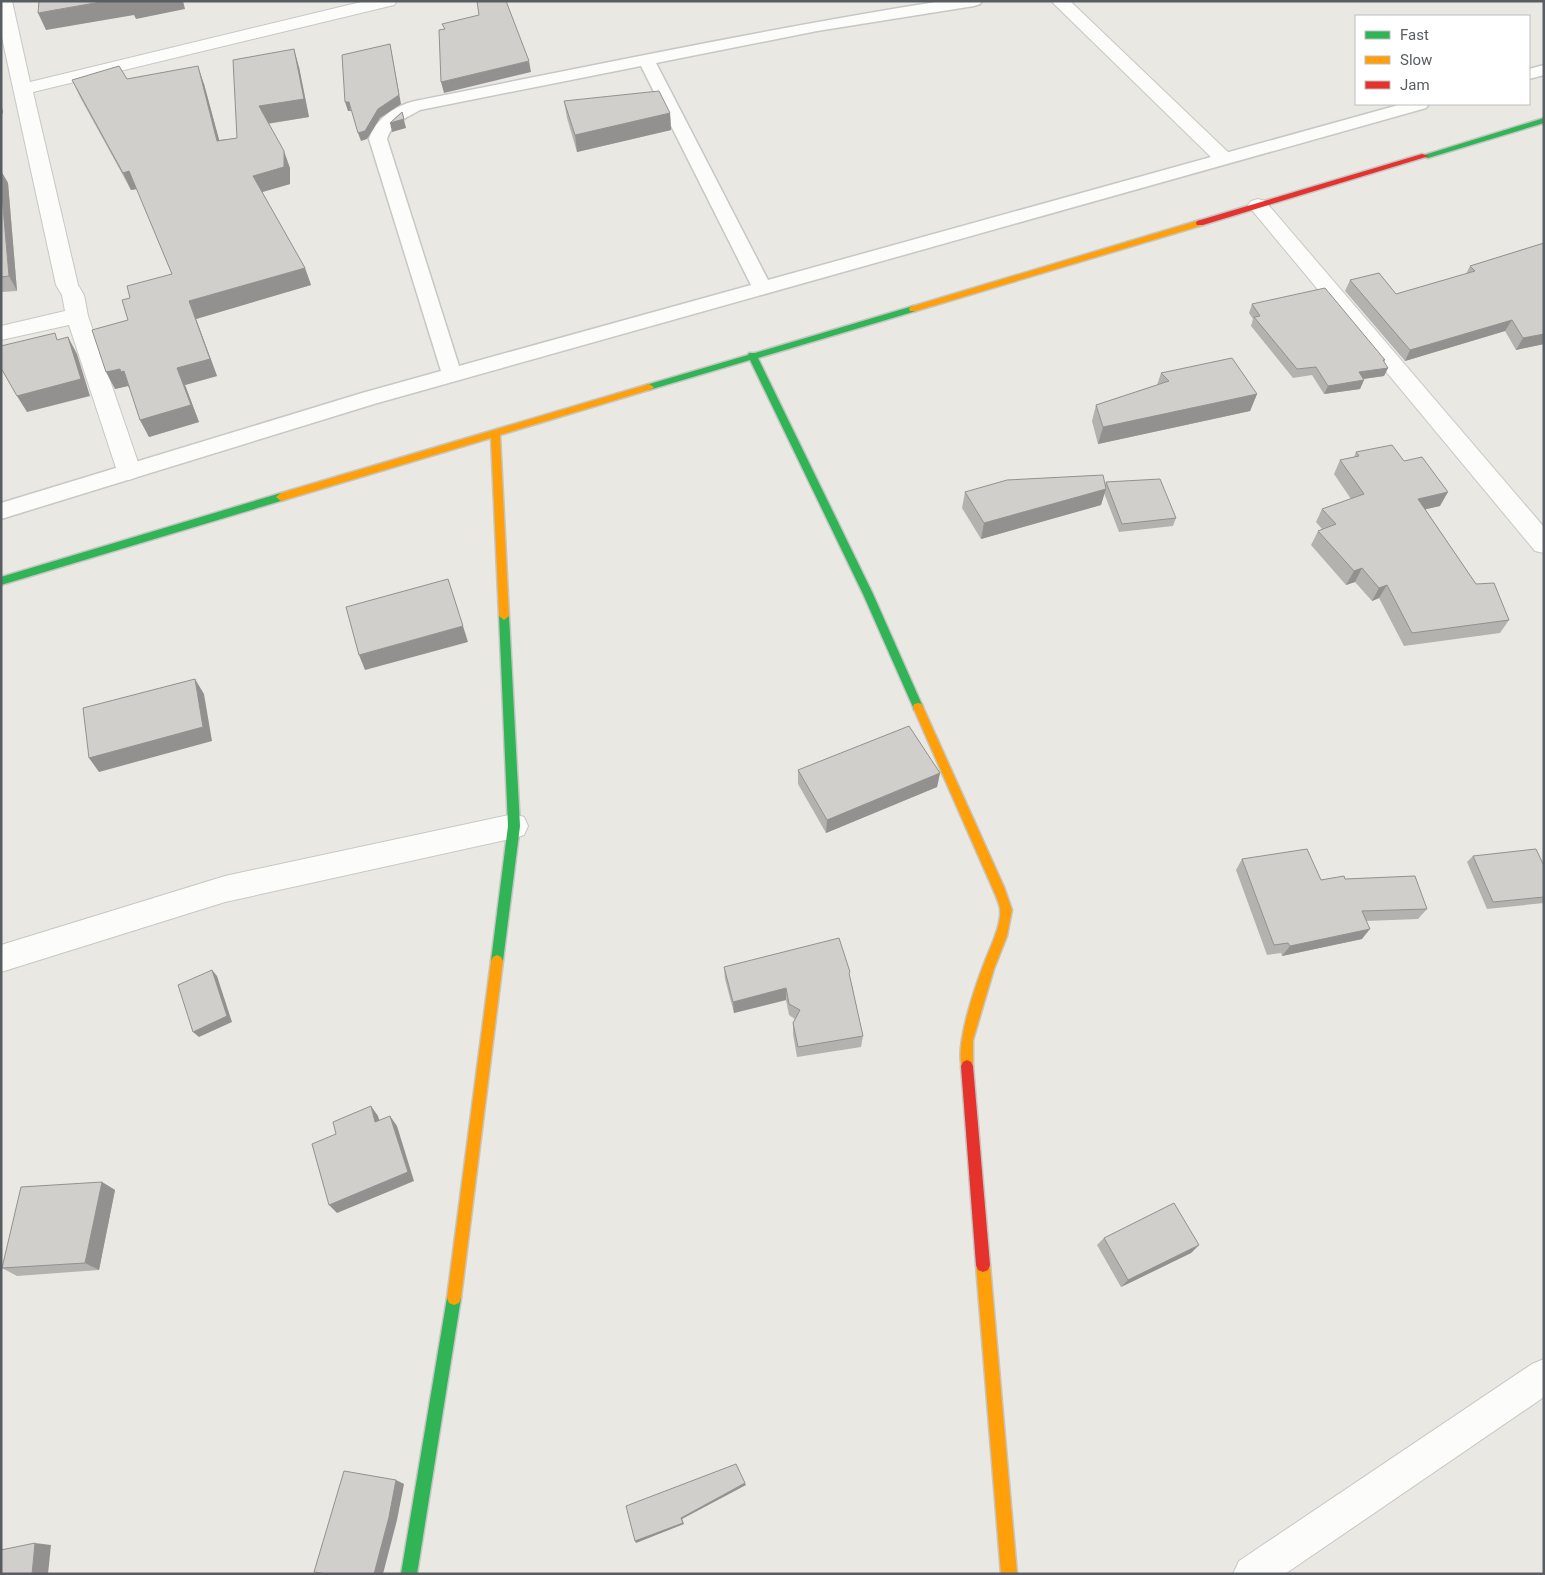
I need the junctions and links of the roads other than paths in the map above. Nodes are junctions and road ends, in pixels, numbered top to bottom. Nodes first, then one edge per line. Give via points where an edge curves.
1 (3, 1) edge
2 (388, 1) edge
3 (974, 1) edge
4 (1060, 1) edge
5 (646, 59) junction
6 (1544, 70) edge
7 (1530, 74) edge
8 (23, 89) junction
9 (1416, 105) edge
10 (1544, 120) edge
11 (1223, 158) junction
12 (1258, 205) junction
13 (763, 289) junction
14 (77, 316) junction
15 (1, 333) edge
16 (752, 355) junction
17 (452, 374) junction
18 (495, 433) junction
19 (129, 471) junction
20 (1, 511) edge
21 (1544, 544) edge
22 (1, 581) edge
23 (514, 826) junction
24 (1, 959) edge
25 (1544, 1376) edge
26 (408, 1574) edge
27 (1009, 1574) edge
28 (1252, 1574) edge

1 - 8 street
2 - 8 street
3 - 5 lane via 817,26
4 - 11 street
5 - 13 lane
5 - 17 lane via 415,106 381,128 378,139
6 - 7 lane
8 - 14 street via 67,285 73,295
9 - 11 lane
10 - 12 main road
11 - 13 lane
12 - 16 main road
12 - 21 street
13 - 17 lane
14 - 15 street
14 - 19 street
16 - 18 main road
16 - 27 main road via 868,594 1006,910 1001,936 967,1040 966,1057
17 - 19 lane
18 - 22 main road
18 - 23 main road
19 - 20 lane
23 - 24 street via 225,889
23 - 26 main road via 455,1295
25 - 28 street

